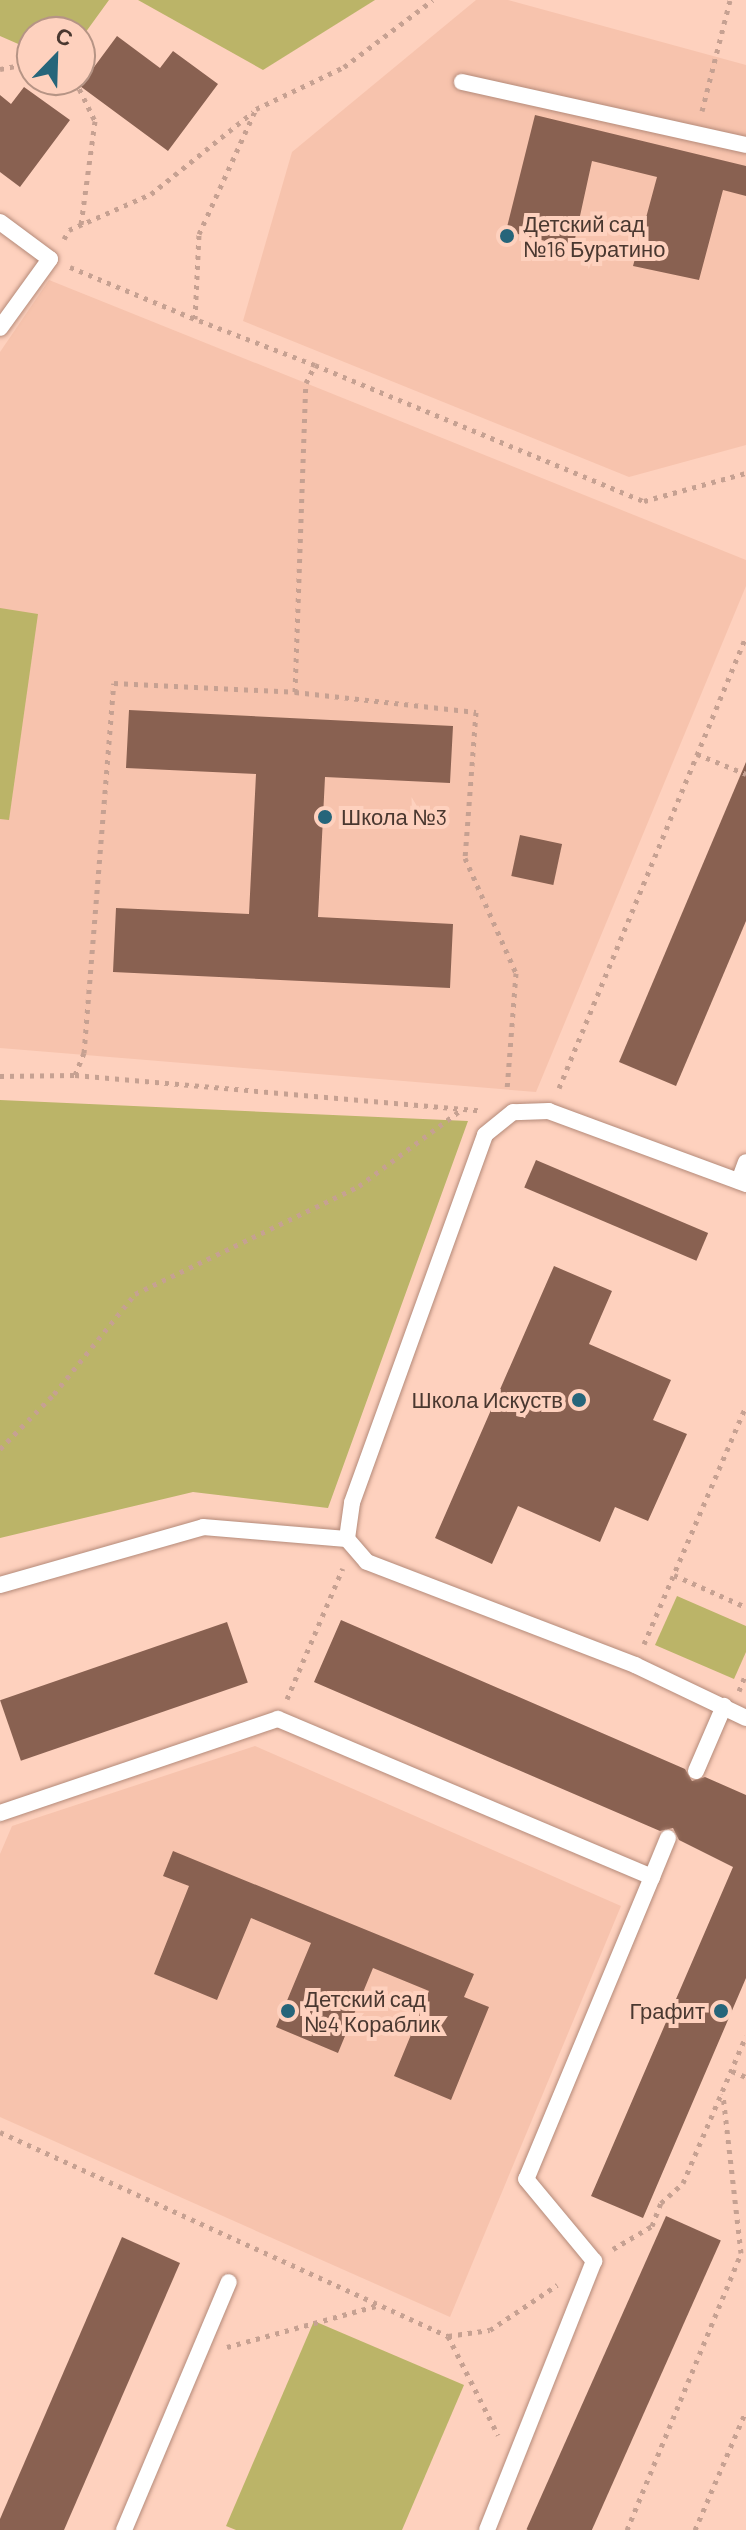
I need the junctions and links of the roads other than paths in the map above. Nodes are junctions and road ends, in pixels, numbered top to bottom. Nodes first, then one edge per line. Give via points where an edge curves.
1 (462, 82) dead end
2 (746, 145) edge
3 (0, 222) edge
4 (0, 328) edge
5 (746, 1162) edge
6 (742, 1183) edge
7 (347, 1539) junction
8 (0, 1585) edge
9 (724, 1706) junction
10 (746, 1718) edge
11 (696, 1771) dead end
12 (0, 1813) edge
13 (668, 1838) dead end
14 (652, 1877) junction
15 (229, 2282) dead end
16 (124, 2530) edge
17 (487, 2530) edge

1 - 2 lane
3 - 4 lane via 50,259
5 - 6 lane
6 - 7 lane via 549,1111 513,1112 485,1135 352,1503
7 - 8 lane via 203,1527
7 - 9 lane via 367,1562 635,1665
9 - 10 lane
9 - 11 lane
12 - 14 lane via 278,1719
13 - 14 lane
14 - 17 lane via 526,2179 594,2261
15 - 16 lane

